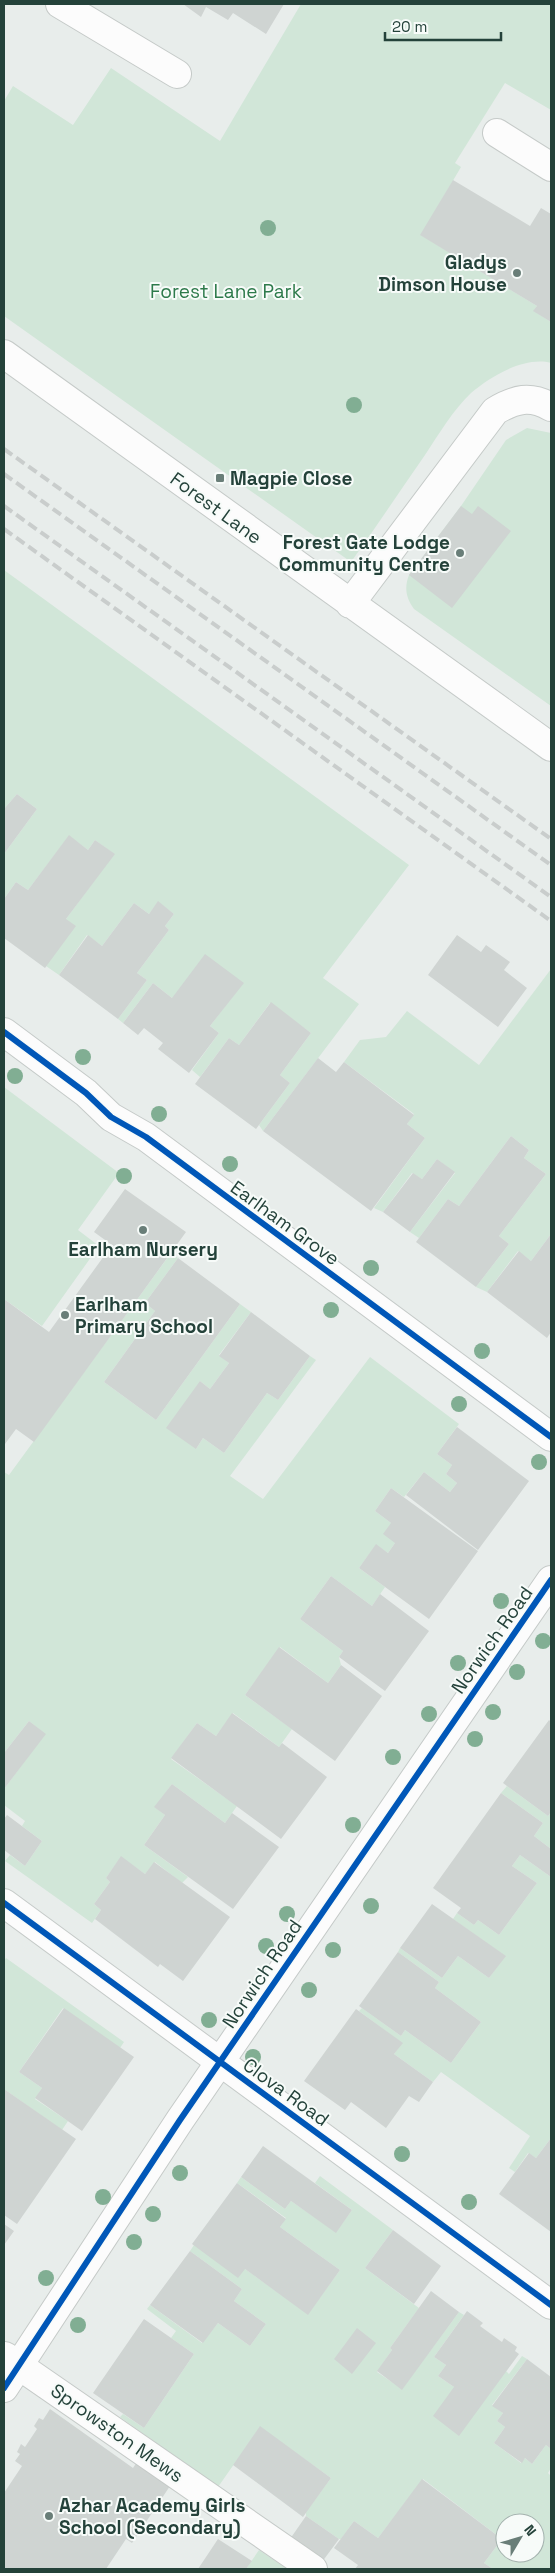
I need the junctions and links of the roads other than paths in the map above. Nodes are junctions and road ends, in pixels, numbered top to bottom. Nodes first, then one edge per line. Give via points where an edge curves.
1 (60, 4) edge
2 (177, 74) dead end
3 (497, 133) dead end
4 (551, 167) edge
5 (4, 354) edge
6 (551, 407) edge
7 (350, 604) junction
8 (551, 747) edge
9 (4, 1032) edge
10 (551, 1436) edge
11 (551, 1580) edge
12 (4, 1903) edge
13 (221, 2062) junction
14 (551, 2305) edge
15 (12, 2360) edge
16 (4, 2388) edge
17 (313, 2569) edge

1 - 2 street
3 - 4 street
5 - 7 street, Forest Lane
6 - 7 street via 539,400 523,398 495,411
7 - 8 street, Forest Lane
9 - 10 street, Earlham Grove via 86,1093 111,1117 146,1137
11 - 13 street, Norwich Road
12 - 13 street, Clova Road
13 - 14 street, Clova Road
13 - 15 street, Norwich Road
15 - 16 street, Norwich Road
15 - 17 street, Sprowston Mews

